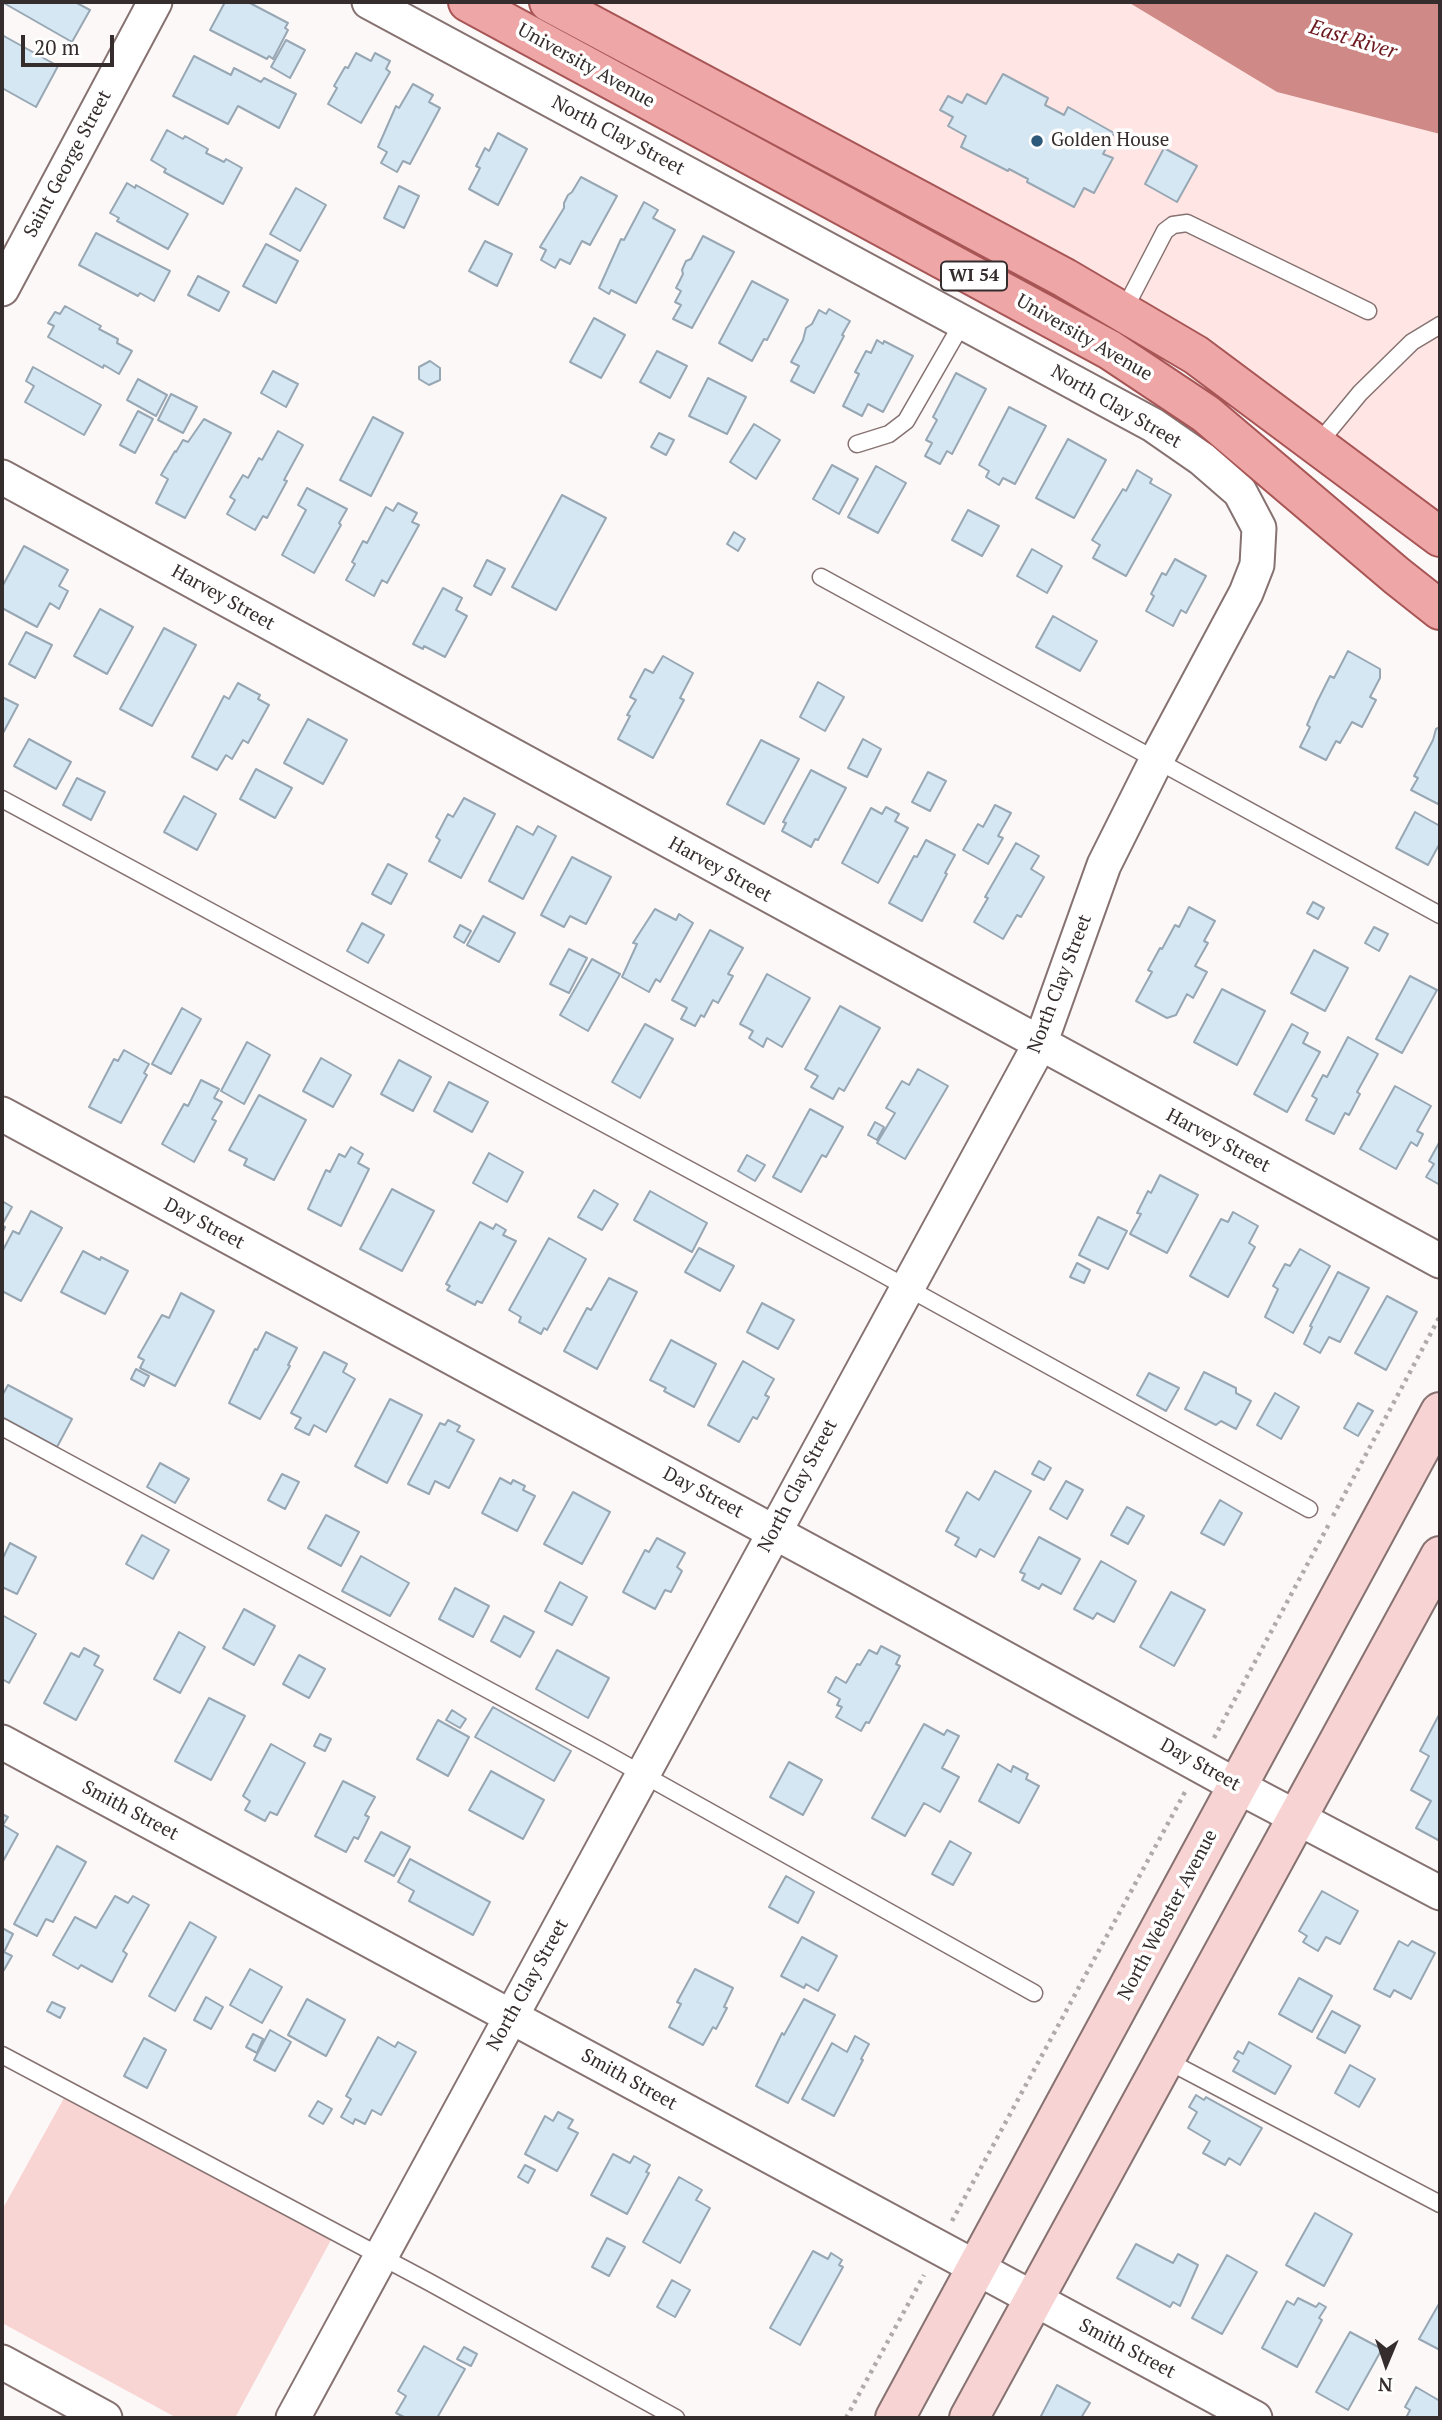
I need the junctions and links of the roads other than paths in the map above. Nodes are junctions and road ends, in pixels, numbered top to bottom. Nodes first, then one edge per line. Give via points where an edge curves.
1 (155, 2) edge
2 (369, 2) edge
3 (468, 2) edge
4 (549, 2) edge
5 (2, 289) edge
6 (1368, 311) dead end
7 (1123, 312) junction
8 (963, 322) junction
9 (1440, 326) edge
10 (857, 444) dead end
11 (1317, 445) junction
12 (2, 477) edge
13 (1440, 537) edge
14 (821, 577) dead end
15 (1440, 610) edge
16 (1156, 761) junction
17 (2, 799) edge
18 (1440, 915) edge
19 (1040, 1044) junction
20 (2, 1114) edge
21 (1440, 1261) edge
22 (906, 1287) junction
23 (1440, 1412) edge
24 (2, 1427) edge
25 (1309, 1509) dead end
26 (774, 1531) junction
27 (1437, 1570) edge
28 (2, 1742) edge
29 (642, 1775) junction
30 (1237, 1786) junction
31 (1296, 1816) junction
32 (1440, 1893) edge
33 (1034, 1993) dead end
34 (511, 2016) junction
35 (2, 2055) edge
36 (1166, 2060) junction
37 (1440, 2204) edge
38 (380, 2257) junction
39 (976, 2269) junction
40 (1033, 2299) junction
41 (2, 2362) edge
42 (105, 2418) edge
43 (293, 2418) edge
44 (676, 2418) edge
45 (895, 2418) edge
46 (969, 2418) edge
47 (1255, 2418) edge

1 - 5 street, Saint George Street
2 - 8 street, North Clay Street
3 - 15 main road, University Avenue / WI 54 via 1110,350 1206,414
4 - 7 main road, University Avenue / WI 54
6 - 7 lane via 1187,223 1165,231
7 - 11 main road, University Avenue / WI 54 via 1196,355
8 - 10 lane via 906,421 889,434
8 - 16 street, North Clay Street via 1153,425 1202,459 1240,492 1259,528 1257,565 1246,593
9 - 11 lane via 1412,342 1360,393
11 - 13 main road, University Avenue / WI 54
12 - 19 street, Harvey Street
14 - 16 lane
16 - 18 lane
16 - 19 street, North Clay Street via 1104,865
17 - 22 lane
19 - 21 street, Harvey Street
19 - 22 street, North Clay Street
20 - 26 street, Day Street
22 - 25 lane
22 - 26 street, North Clay Street
23 - 30 main road, North Webster Avenue
24 - 29 lane
26 - 29 street, North Clay Street
26 - 30 street, Day Street
27 - 31 main road
28 - 34 street, Smith Street
29 - 33 lane
29 - 34 street, North Clay Street
30 - 31 street, Day Street
30 - 39 main road, North Webster Avenue
31 - 32 street, Day Street
31 - 36 main road
34 - 38 street, North Clay Street
34 - 39 street, Smith Street
35 - 38 lane
36 - 37 lane
36 - 40 main road
38 - 43 street, North Clay Street
38 - 44 lane
39 - 40 street, Smith Street
39 - 45 main road, North Webster Avenue
40 - 46 main road
40 - 47 street, Smith Street
41 - 42 street

